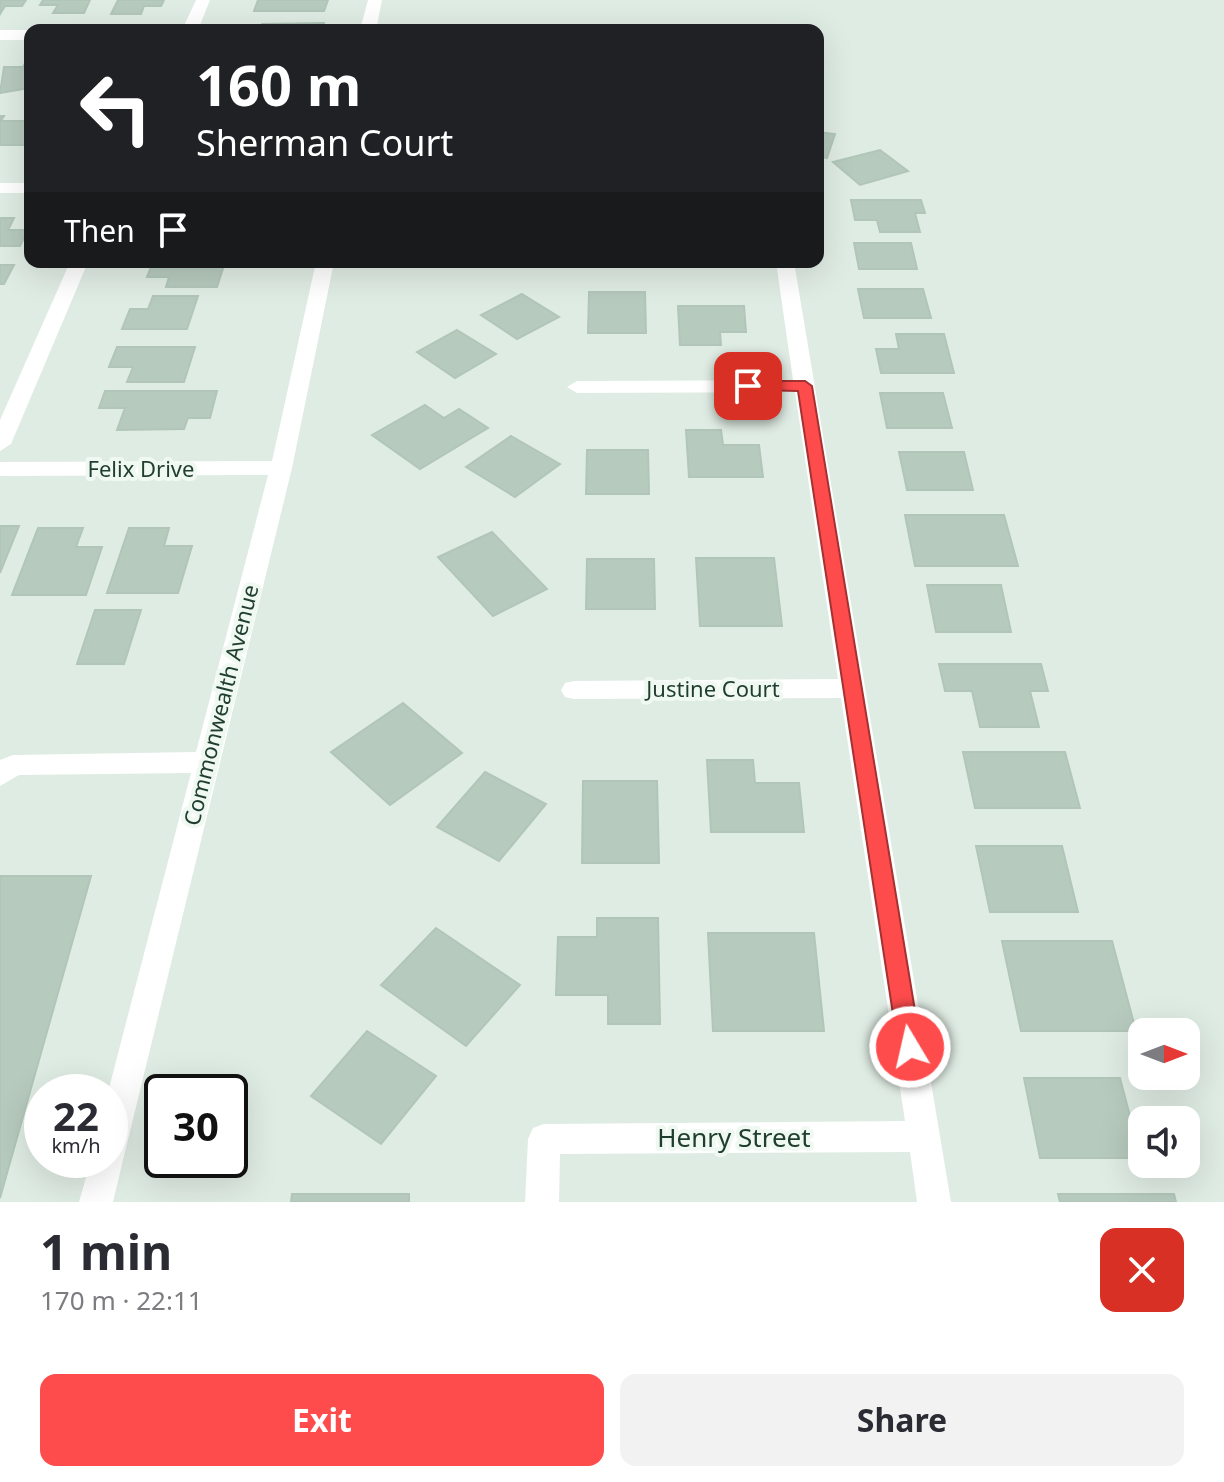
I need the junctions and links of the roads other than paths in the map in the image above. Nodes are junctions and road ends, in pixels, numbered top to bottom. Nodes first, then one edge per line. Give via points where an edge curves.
1 (203, 0) edge
2 (375, 0) edge
3 (193, 24) edge
4 (369, 24) edge
5 (0, 35) edge
6 (24, 35) edge
7 (0, 188) edge
8 (24, 188) edge
9 (76, 268) edge
10 (324, 268) edge
11 (786, 268) edge
12 (805, 386) junction
13 (577, 387) dead end
14 (0, 444) edge
15 (281, 468) junction
16 (0, 469) edge
17 (853, 688) junction
18 (574, 690) dead end
19 (207, 762) junction
20 (0, 775) edge
21 (128, 1075) edge
22 (924, 1136) junction
23 (102, 1178) edge
24 (96, 1202) edge
25 (542, 1202) edge
26 (934, 1202) edge

1 - 3 street
2 - 4 street
5 - 6 street
7 - 8 street
9 - 14 street
10 - 15 street, Commonwealth Avenue
11 - 12 street
12 - 13 street
12 - 17 street
15 - 16 street, Felix Drive
15 - 19 street, Commonwealth Avenue
17 - 18 street, Justine Court
17 - 22 street
19 - 20 street via 13,765
19 - 21 street, Commonwealth Avenue
22 - 25 street, Henry Street via 544,1139
22 - 26 street
23 - 24 street

